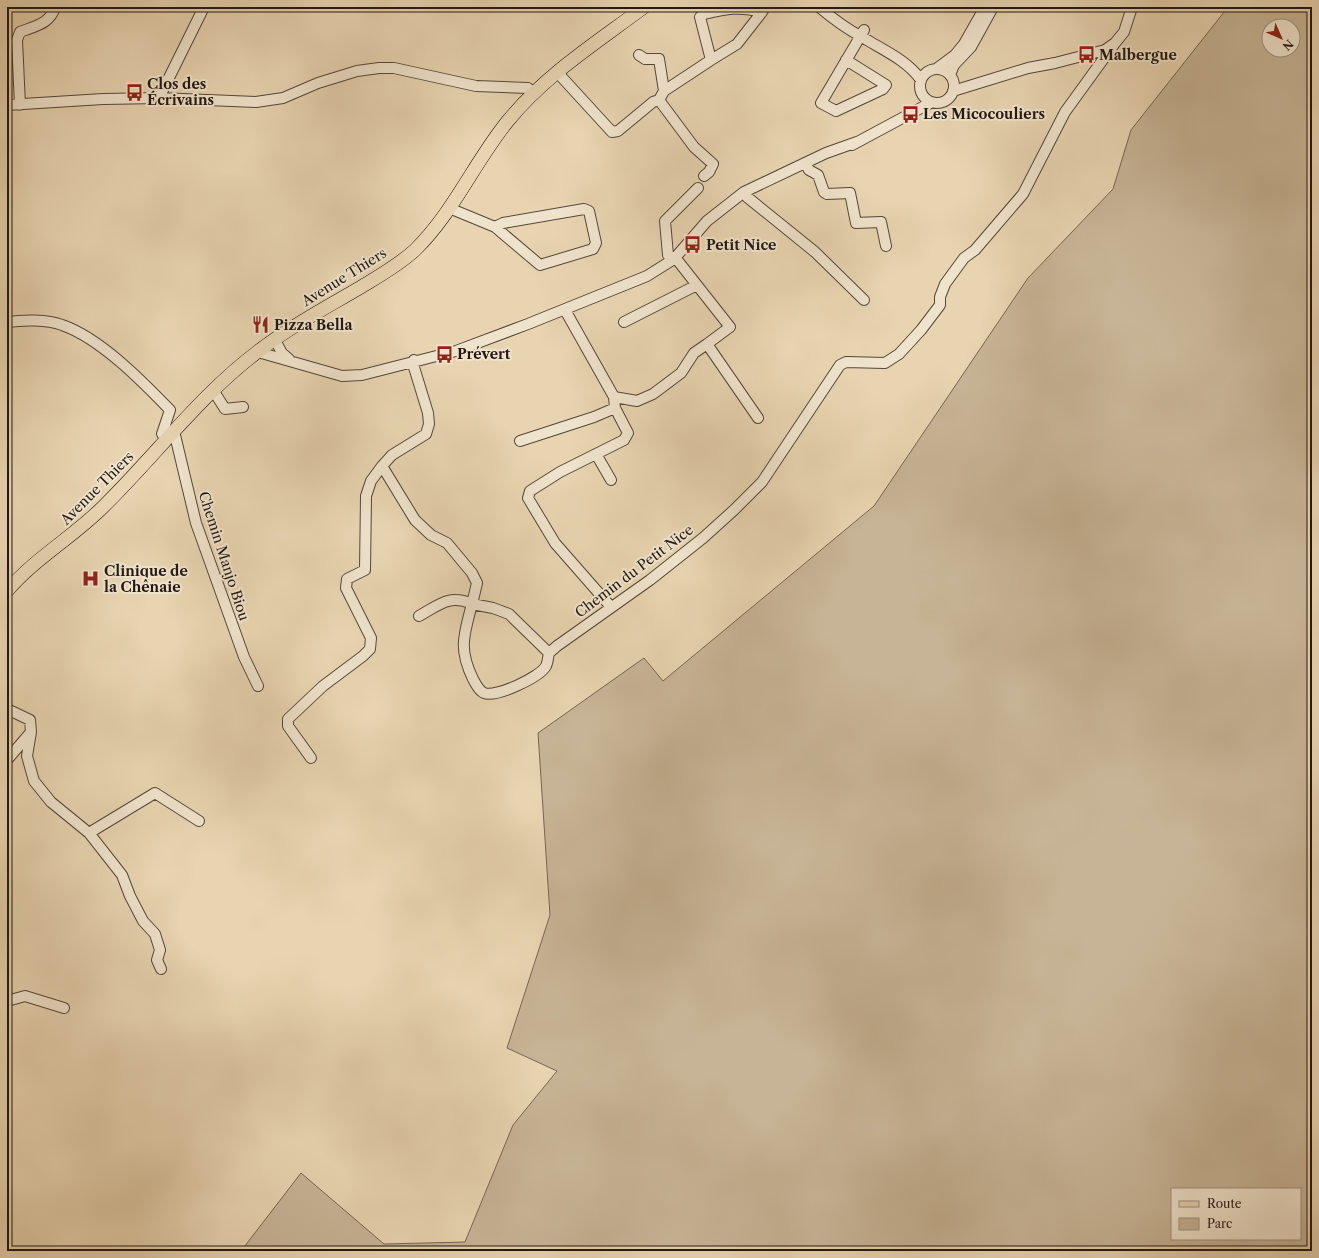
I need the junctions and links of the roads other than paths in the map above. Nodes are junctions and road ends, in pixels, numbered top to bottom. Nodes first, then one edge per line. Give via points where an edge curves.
1 (55, 7) edge
2 (200, 7) edge
3 (644, 7) edge
4 (821, 7) edge
5 (985, 7) edge
6 (993, 7) edge
7 (1132, 7) edge
8 (764, 10) edge
9 (862, 33) junction
10 (1115, 43) junction
11 (639, 55) dead end
12 (711, 60) junction
13 (846, 60) junction
14 (913, 69) junction
15 (932, 70) junction
16 (557, 72) junction
17 (921, 80) junction
18 (952, 82) junction
19 (664, 91) junction
20 (534, 93) junction
21 (923, 96) junction
22 (159, 98) junction
23 (659, 100) junction
24 (932, 102) junction
25 (7, 105) edge
26 (20, 105) junction
27 (914, 112) junction
28 (808, 167) junction
29 (704, 176) dead end
30 (698, 188) dead end
31 (745, 194) junction
32 (449, 208) junction
33 (495, 227) junction
34 (886, 246) dead end
35 (676, 260) junction
36 (697, 285) junction
37 (864, 300) dead end
38 (565, 311) junction
39 (7, 322) edge
40 (624, 322) dead end
41 (275, 340) junction
42 (707, 344) junction
43 (258, 352) junction
44 (291, 360) junction
45 (414, 360) junction
46 (213, 390) junction
47 (615, 402) junction
48 (244, 407) dead end
49 (758, 418) dead end
50 (170, 435) junction
51 (520, 441) dead end
52 (596, 454) junction
53 (382, 466) junction
54 (611, 480) dead end
55 (7, 590) edge
56 (472, 604) junction
57 (611, 607) junction
58 (419, 616) dead end
59 (549, 653) junction
60 (258, 686) dead end
61 (7, 709) edge
62 (32, 732) junction
63 (311, 758) dead end
64 (7, 760) edge
65 (199, 821) dead end
66 (89, 833) junction
67 (161, 969) dead end
68 (7, 1001) edge
69 (64, 1008) dead end

1 - 26 street via 53,16 48,21 20,32
2 - 22 street via 202,11
3 - 16 main road, Avenue Thiers
4 - 9 street
5 - 15 street via 964,44 954,55
6 - 18 street via 971,47 954,65
7 - 10 street via 1124,32
8 - 12 street via 737,44
8 - 12 street via 734,7 700,17
9 - 13 street
9 - 14 street
10 - 18 street via 1105,50 966,86
10 - 57 street, Chemin du Petit Nice via 1065,112 1023,194 975,250 964,258 945,284 940,305 921,330 899,354 885,363 846,362 840,365 762,482 703,538 634,593
11 - 19 street via 645,59 659,59
12 - 19 street
13 - 13 street via 821,103 836,111 883,89 886,85
14 - 15 street
14 - 17 street
15 - 17 street
15 - 18 street via 941,70
16 - 20 main road, Avenue Thiers
16 - 23 street via 612,132 618,131 653,102
17 - 21 street
18 - 24 street via 947,99
19 - 23 street
20 - 22 street via 528,88 476,86 394,68 357,71 318,82 283,98 272,100 227,102
20 - 32 main road, Avenue Thiers via 486,148
21 - 24 street
21 - 27 street
22 - 26 street
23 - 29 street via 694,147 713,164
24 - 27 street
25 - 26 street
27 - 28 street via 857,142 826,153
28 - 31 street via 754,186
28 - 34 street via 818,175 827,194 850,193 856,223 881,222
30 - 35 street via 665,221 668,255
31 - 35 street via 707,221
31 - 37 street via 815,252
32 - 33 street
32 - 41 main road, Avenue Thiers via 435,229 414,251 388,271
33 - 33 street via 540,265 593,249 596,243 589,211 584,209 504,223
35 - 36 street
35 - 38 street via 647,276
36 - 40 street
36 - 42 street via 730,327
38 - 45 street via 456,351
38 - 47 street
39 - 50 street, Chemin Manjo Biou via 23,320 61,324 92,341 142,381 170,410 162,434
41 - 43 main road, Avenue Thiers
41 - 44 street via 282,353
42 - 47 street via 694,354 682,373 653,394 637,401
42 - 49 street
43 - 44 street
43 - 46 main road, Avenue Thiers
44 - 45 street via 342,376 362,375
45 - 53 street via 428,413 429,424 426,434 392,455
46 - 48 street via 225,409
46 - 50 main road, Avenue Thiers
47 - 51 street via 594,417
47 - 52 street via 628,433 624,440
50 - 55 main road, Avenue Thiers via 102,509
50 - 60 street, Chemin Manjo Biou via 196,523 244,657
52 - 54 street
52 - 57 street via 530,491 528,498 555,543
53 - 56 street via 415,520 431,535 447,543 472,573 477,583
53 - 63 street via 371,481 366,496 365,570 347,579 346,588 371,638 370,649 323,686 288,719 288,726
56 - 58 street via 449,599
56 - 59 street via 509,614
56 - 59 street via 463,640 464,656 478,688 484,693 494,695 535,676 546,666
57 - 59 street, Chemin du Petit Nice
61 - 62 street via 30,720
62 - 64 street
62 - 66 street via 27,756 34,781 51,802
65 - 66 street via 155,793
66 - 67 street via 122,875 143,921 155,934 160,950 157,960
68 - 69 street via 25,996

